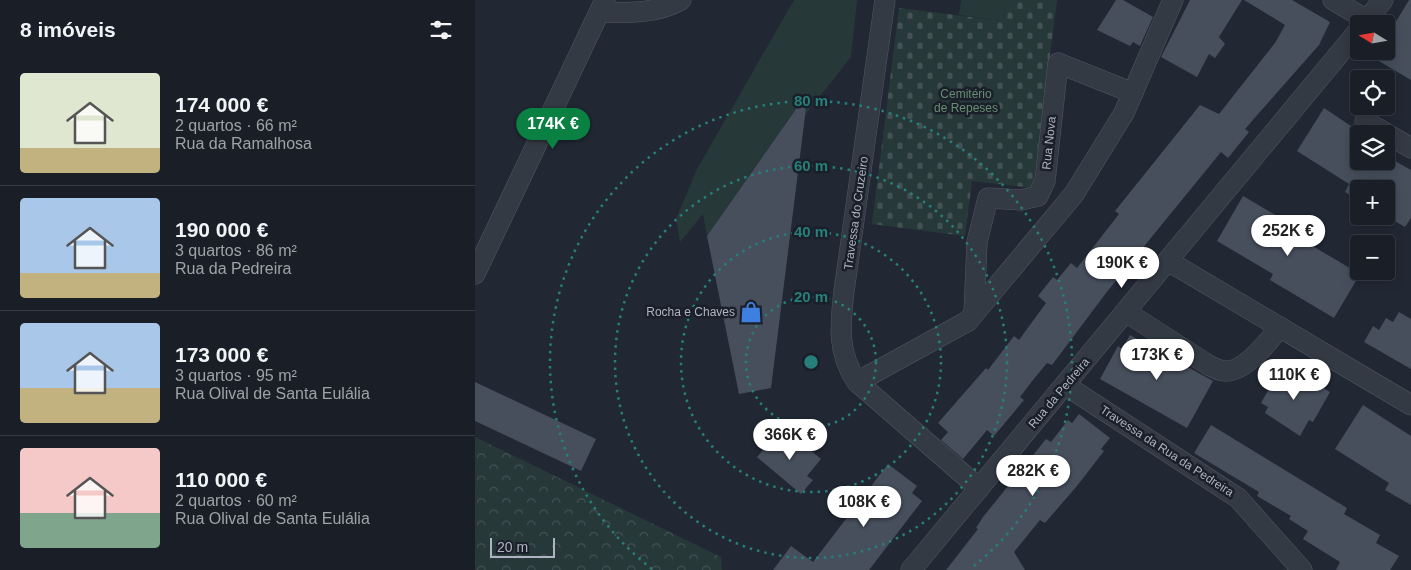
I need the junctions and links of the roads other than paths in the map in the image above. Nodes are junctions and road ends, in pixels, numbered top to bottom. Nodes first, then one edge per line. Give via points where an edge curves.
1 (681, 0) edge
2 (885, 0) edge
3 (1173, 0) edge
4 (1333, 0) edge
5 (1383, 0) edge
6 (603, 6) edge
7 (1352, 15) edge
8 (1370, 15) edge
9 (1350, 40) edge
10 (1133, 93) junction
11 (1365, 122) dead end
12 (1411, 148) edge
13 (1168, 261) junction
14 (475, 274) edge
15 (1126, 312) junction
16 (974, 314) junction
17 (1280, 327) junction
18 (857, 382) junction
19 (1065, 385) junction
20 (1411, 405) edge
21 (979, 488) junction
22 (911, 570) edge
23 (1302, 570) edge

1 - 6 street via 652,10 627,13
2 - 18 street, Travessa do Cruzeiro via 840,330 847,364
3 - 10 street
4 - 7 street
5 - 8 street, Rua da Pedreira
6 - 14 street
9 - 13 street, Rua da Pedreira
10 - 16 street via 1074,194
10 - 16 street, Rua Nova via 1057,63 1045,182 1038,196 1021,200 988,198 977,242
11 - 12 street
13 - 15 street, Rua da Pedreira
13 - 17 street
15 - 17 street via 1223,371 1232,371 1245,363
15 - 19 street, Rua da Pedreira
16 - 18 street via 968,321
17 - 20 street
18 - 21 street, Travessa do Cruzeiro
19 - 21 street, Rua da Pedreira
19 - 23 street, Travessa da Rua da Pedreira via 1238,498
21 - 22 street, Rua da Pedreira

